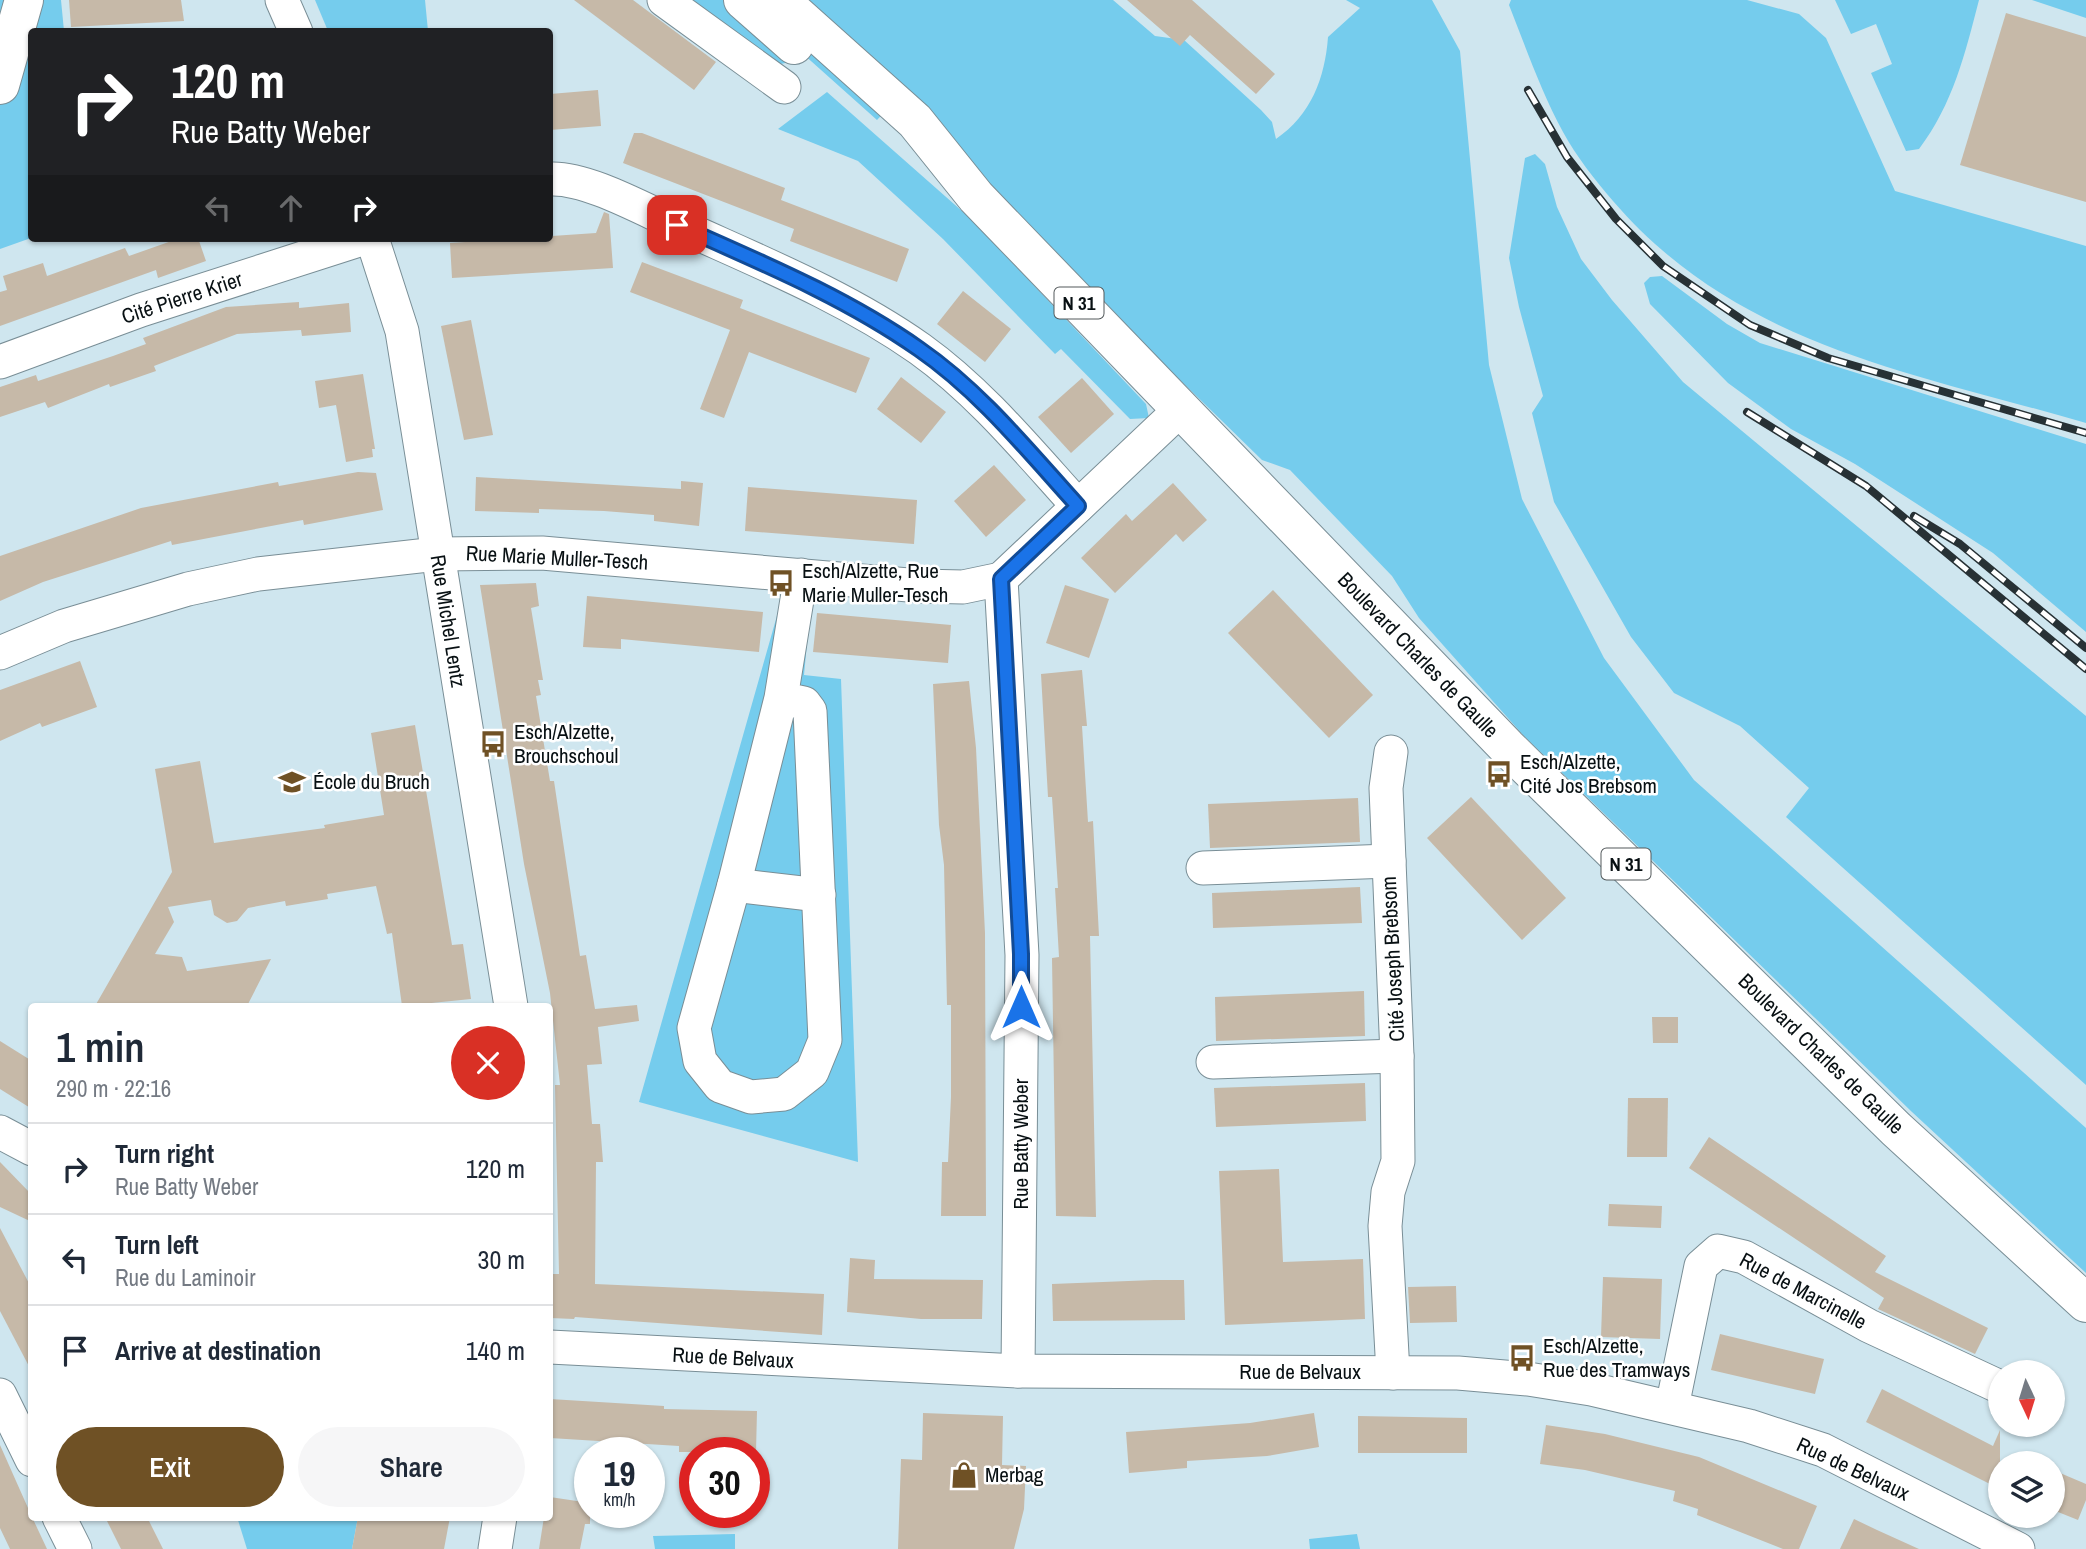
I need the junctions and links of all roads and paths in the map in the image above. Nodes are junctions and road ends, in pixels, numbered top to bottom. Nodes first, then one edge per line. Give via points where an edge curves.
1 (10, 0) edge
2 (24, 0) edge
3 (282, 0) edge
4 (664, 0) edge
5 (743, 0) edge
6 (780, 0) edge
7 (294, 28) edge
8 (10, 48) junction
9 (0, 85) edge
10 (784, 87) dead end
11 (553, 179) edge
12 (598, 191) junction
13 (553, 195) edge
14 (976, 197) junction
15 (353, 242) edge
16 (373, 242) edge
17 (0, 362) edge
18 (1182, 408) junction
19 (1078, 506) junction
20 (437, 554) junction
21 (801, 575) junction
22 (1001, 579) junction
23 (0, 653) edge
24 (781, 698) junction
25 (1391, 752) dead end
26 (1389, 861) junction
27 (1203, 868) dead end
28 (734, 885) junction
29 (819, 895) junction
30 (511, 1003) edge
31 (1397, 1056) junction
32 (1213, 1062) dead end
33 (0, 1132) edge
34 (28, 1147) edge
35 (2086, 1303) edge
36 (553, 1347) edge
37 (1018, 1371) junction
38 (1393, 1373) junction
39 (1988, 1381) edge
40 (0, 1395) edge
41 (1672, 1407) junction
42 (28, 1452) edge
43 (61, 1521) edge
44 (499, 1521) edge
45 (75, 1549) edge
46 (495, 1549) edge
47 (2018, 1549) edge

1 - 8 main road
2 - 8 main road
3 - 7 street
4 - 10 street
5 - 14 main road, Boulevard Charles de Gaulle / N 31 via 896,138
6 - 14 main road, Boulevard Charles de Gaulle / N 31 via 915,121
8 - 9 main road
11 - 12 street
12 - 13 street
12 - 19 street via 828,294 920,349 995,414
14 - 18 main road, Boulevard Charles de Gaulle / N 31
15 - 17 street, Cité Pierre Krier via 141,310
16 - 20 street, Rue Michel Lentz via 402,331
18 - 19 street
18 - 35 main road, Boulevard Charles de Gaulle / N 31 via 1507,747 1896,1129
19 - 22 street
20 - 21 street, Rue Marie Muller-Tesch via 542,553
20 - 23 street, Rue Marie Muller-Tesch via 258,574 188,589 64,626
20 - 30 street, Rue Michel Lentz
21 - 22 street, Rue Marie Muller-Tesch via 963,587
21 - 24 street
22 - 37 street, Rue Batty Weber via 1021,954
24 - 28 street
24 - 29 street via 804,703 810,712
25 - 26 street, Cité Joseph Brebsom via 1386,788
26 - 27 street, Cité Joseph Brebsom
26 - 31 street, Cité Joseph Brebsom
28 - 29 street
28 - 29 street via 694,1028 700,1061 720,1086 751,1097 784,1094 812,1072 825,1040
31 - 32 street, Cité Joseph Brebsom
31 - 38 street, Cité Joseph Brebsom via 1398,1161 1388,1192 1385,1226
33 - 34 street
36 - 37 street, Rue de Belvaux
37 - 38 street, Rue de Belvaux
38 - 41 street, Rue de Belvaux via 1528,1379
39 - 41 street, Rue de Marcinelle via 1869,1326 1744,1257 1718,1251 1701,1266
40 - 42 street
41 - 47 street, Rue de Belvaux via 1823,1450
43 - 45 street
44 - 46 street

